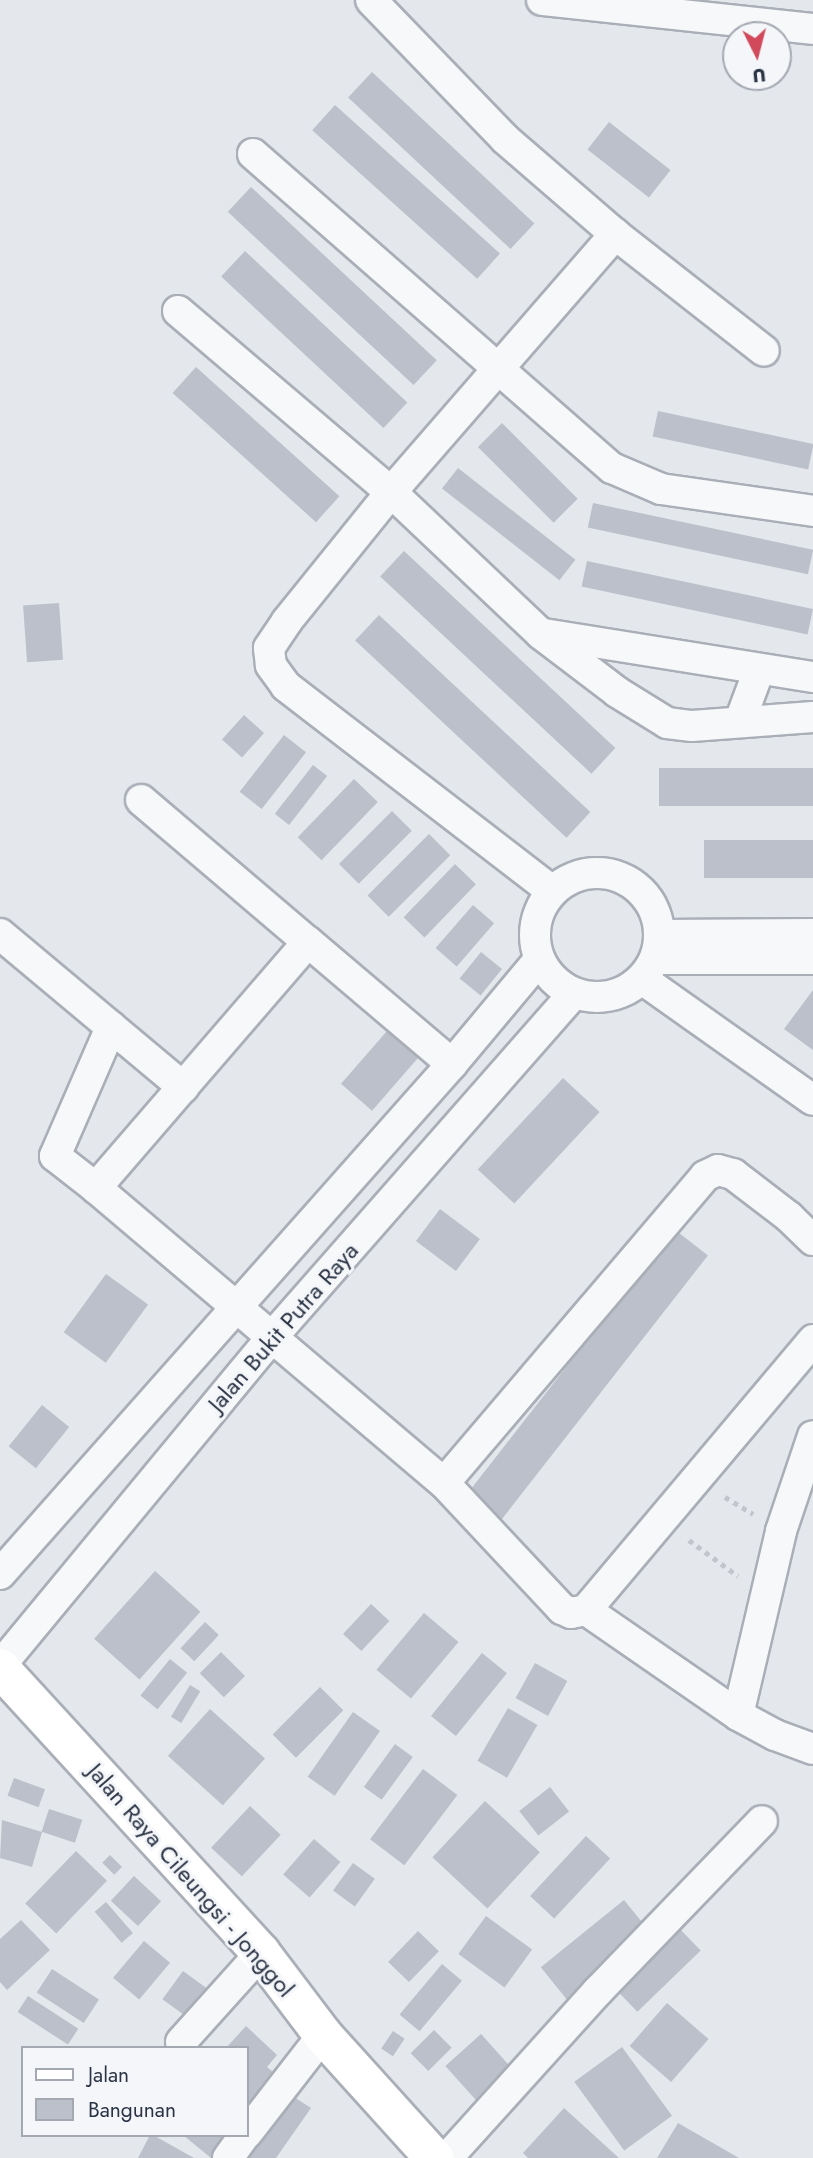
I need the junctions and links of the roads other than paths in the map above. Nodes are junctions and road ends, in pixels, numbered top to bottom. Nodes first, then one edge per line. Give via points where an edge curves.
1 (371, 0) edge
2 (542, 0) edge
3 (813, 29) edge
4 (253, 154) dead end
5 (615, 234) junction
6 (178, 311) dead end
7 (764, 351) dead end
8 (497, 369) junction
9 (391, 492) junction
10 (813, 511) edge
11 (541, 634) junction
12 (759, 670) junction
13 (813, 677) edge
14 (813, 717) edge
15 (740, 721) junction
16 (141, 800) dead end
17 (552, 891) junction
18 (0, 933) edge
19 (813, 934) edge
20 (308, 942) junction
21 (653, 958) junction
22 (813, 958) edge
23 (539, 960) junction
24 (573, 994) junction
25 (111, 1027) junction
26 (452, 1064) junction
27 (183, 1087) junction
28 (813, 1100) edge
29 (96, 1188) junction
30 (813, 1240) edge
31 (234, 1306) junction
32 (272, 1336) junction
33 (813, 1340) edge
34 (813, 1436) edge
35 (444, 1483) junction
36 (0, 1574) edge
37 (586, 1610) junction
38 (0, 1667) edge
39 (738, 1715) junction
40 (813, 1749) edge
41 (762, 1821) dead end
42 (261, 1953) junction
43 (323, 2035) junction
44 (181, 2042) dead end
45 (248, 2131) edge
46 (244, 2137) edge
47 (228, 2158) edge
48 (434, 2158) edge
49 (447, 2158) edge

1 - 5 street via 505,139
2 - 3 street
4 - 8 street
5 - 7 street
5 - 8 street
6 - 9 street
8 - 9 street
8 - 10 street via 612,468 661,489
9 - 11 street
9 - 17 street via 286,621 269,648 271,665 286,686
11 - 12 street
11 - 15 street via 617,692 667,723 692,726
12 - 13 street
12 - 15 street
14 - 15 street
16 - 20 street
17 - 21 street via 573,877 597,872 621,877 642,891 655,911
17 - 23 street via 538,911 534,936
18 - 25 street
19 - 21 street
20 - 26 street
20 - 27 street
21 - 22 street
21 - 24 street via 622,993 598,999
21 - 28 street
23 - 24 street via 553,980
23 - 26 street, Jalan Bukit Putra Raya
24 - 32 street, Jalan Bukit Putra Raya
25 - 27 street
25 - 29 street via 55,1156
26 - 31 street, Jalan Bukit Putra Raya
27 - 29 street
29 - 31 street
30 - 35 street via 733,1174 718,1170 705,1176
31 - 32 street
31 - 36 street, Jalan Bukit Putra Raya
32 - 35 street
32 - 38 street, Jalan Bukit Putra Raya
33 - 37 street
34 - 39 street via 781,1531
35 - 37 street via 562,1609 571,1613
37 - 39 street
38 - 42 main road, Jalan Raya Cileungsi - Jonggol
39 - 40 street
41 - 49 street via 597,1991
42 - 43 main road, Jalan Raya Cileungsi - Jonggol
42 - 44 street
43 - 45 street
43 - 48 main road, Jalan Raya Cileungsi - Jonggol
46 - 47 street

